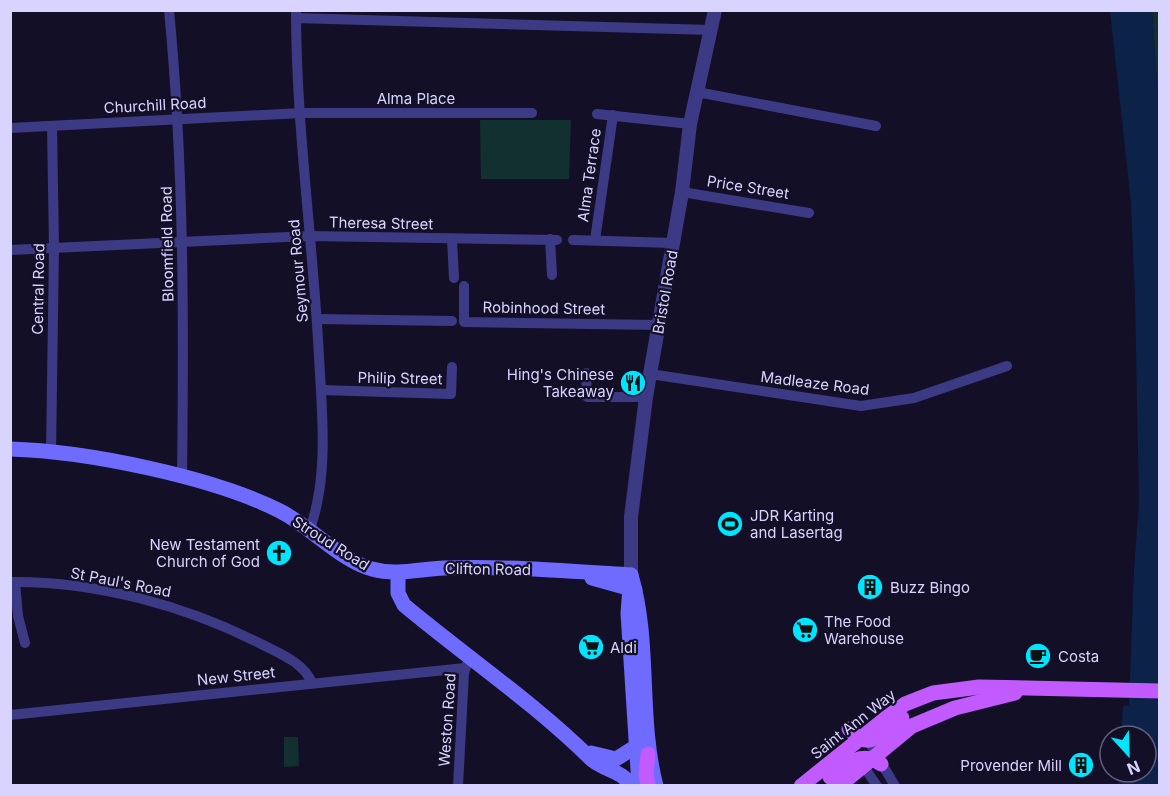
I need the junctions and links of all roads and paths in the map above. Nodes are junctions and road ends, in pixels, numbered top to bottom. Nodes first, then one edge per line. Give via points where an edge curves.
1 (170, 10) edge
2 (715, 10) edge
3 (296, 14) edge
4 (711, 30) junction
5 (697, 92) junction
6 (301, 113) junction
7 (532, 113) dead end
8 (597, 114) dead end
9 (613, 115) junction
10 (179, 119) junction
11 (690, 124) junction
12 (52, 126) junction
13 (876, 126) dead end
14 (10, 128) edge
15 (682, 192) junction
16 (809, 213) dead end
17 (310, 236) junction
18 (452, 239) junction
19 (573, 240) dead end
20 (594, 240) junction
21 (184, 242) junction
22 (673, 243) junction
23 (54, 248) junction
24 (10, 250) edge
25 (552, 275) dead end
26 (454, 278) dead end
27 (464, 286) dead end
28 (317, 319) junction
29 (452, 321) dead end
30 (659, 326) junction
31 (1007, 366) dead end
32 (452, 367) dead end
33 (586, 373) dead end
34 (650, 374) junction
35 (321, 390) junction
36 (646, 397) junction
37 (10, 449) edge
38 (51, 453) junction
39 (182, 478) junction
40 (310, 529) junction
41 (398, 573) junction
42 (13, 582) edge
43 (632, 585) junction
44 (25, 644) dead end
45 (468, 664) junction
46 (312, 683) junction
47 (1036, 689) junction
48 (1160, 691) edge
49 (1018, 693) junction
50 (10, 715) edge
51 (859, 738) junction
52 (583, 750) junction
53 (644, 754) junction
54 (870, 760) junction
55 (458, 786) edge
56 (631, 786) edge
57 (639, 786) edge
58 (648, 786) edge
59 (658, 786) edge
60 (801, 786) edge
61 (818, 786) edge
62 (838, 786) edge
63 (877, 786) edge
64 (895, 786) edge

1 - 10 street, Bloomfield Road
2 - 4 street, Bristol Road
3 - 4 street
3 - 6 street, Seymour Road
4 - 5 street, Bristol Road
5 - 11 street, Bristol Road
5 - 13 street
6 - 7 street, Alma Place
6 - 10 street, Churchill Road
6 - 17 street, Seymour Road
8 - 9 street
9 - 11 street
9 - 20 street, Alma Terrace
10 - 12 street, Churchill Road
10 - 21 street, Bloomfield Road
11 - 15 street, Bristol Road
12 - 14 street, Churchill Road
12 - 23 street, Central Road
15 - 16 street, Price Street
15 - 22 street, Bristol Road
17 - 18 street, Theresa Street
17 - 21 street, Theresa Street
17 - 28 street, Seymour Road
18 - 25 street, Theresa Street via 554,239
18 - 26 street, Theresa Street
19 - 20 street
20 - 22 street
21 - 23 street, Theresa Street
21 - 39 street, Bloomfield Road
22 - 30 street, Bristol Road
23 - 24 street, Theresa Street
23 - 38 street, Central Road
27 - 30 street, Robinhood Street via 464,322
28 - 29 street
28 - 35 street, Seymour Road
30 - 34 street, Bristol Road
31 - 34 street, Madleaze Road via 914,398 861,406
32 - 35 street, Philip Street via 451,394
33 - 36 street via 587,397
34 - 36 street, Bristol Road
35 - 40 street, Seymour Road via 321,482
36 - 43 street, Bristol Road via 631,518
37 - 38 main road, Stroud Road
38 - 39 main road, Stroud Road via 110,461
39 - 40 main road, Stroud Road via 258,501
40 - 41 main road, Stroud Road via 360,564
41 - 43 main road, Clifton Road via 444,568 578,572
41 - 45 main road via 404,605
42 - 44 street
42 - 46 street, St Paul's Road via 137,598 202,617 293,661 306,671
43 - 53 main road, Bristol Road via 639,603
45 - 46 street, New Street
45 - 52 main road
45 - 55 street, Weston Road
46 - 50 street, New Street
47 - 48 main road, Saint Ann Way
47 - 49 main road, Saint Ann Way
47 - 51 main road, Saint Ann Way via 964,687 933,693 905,704
49 - 51 main road via 940,701 909,714 882,735
49 - 54 main road, Saint Ann Way via 931,716 912,726
51 - 54 street
51 - 54 street
51 - 60 main road, Saint Ann Way
52 - 53 main road via 616,759
52 - 56 main road
53 - 57 main road, Bristol Road
53 - 58 main road
53 - 59 main road
54 - 61 main road via 850,762
54 - 62 main road, Saint Ann Way
54 - 63 street
54 - 64 street

